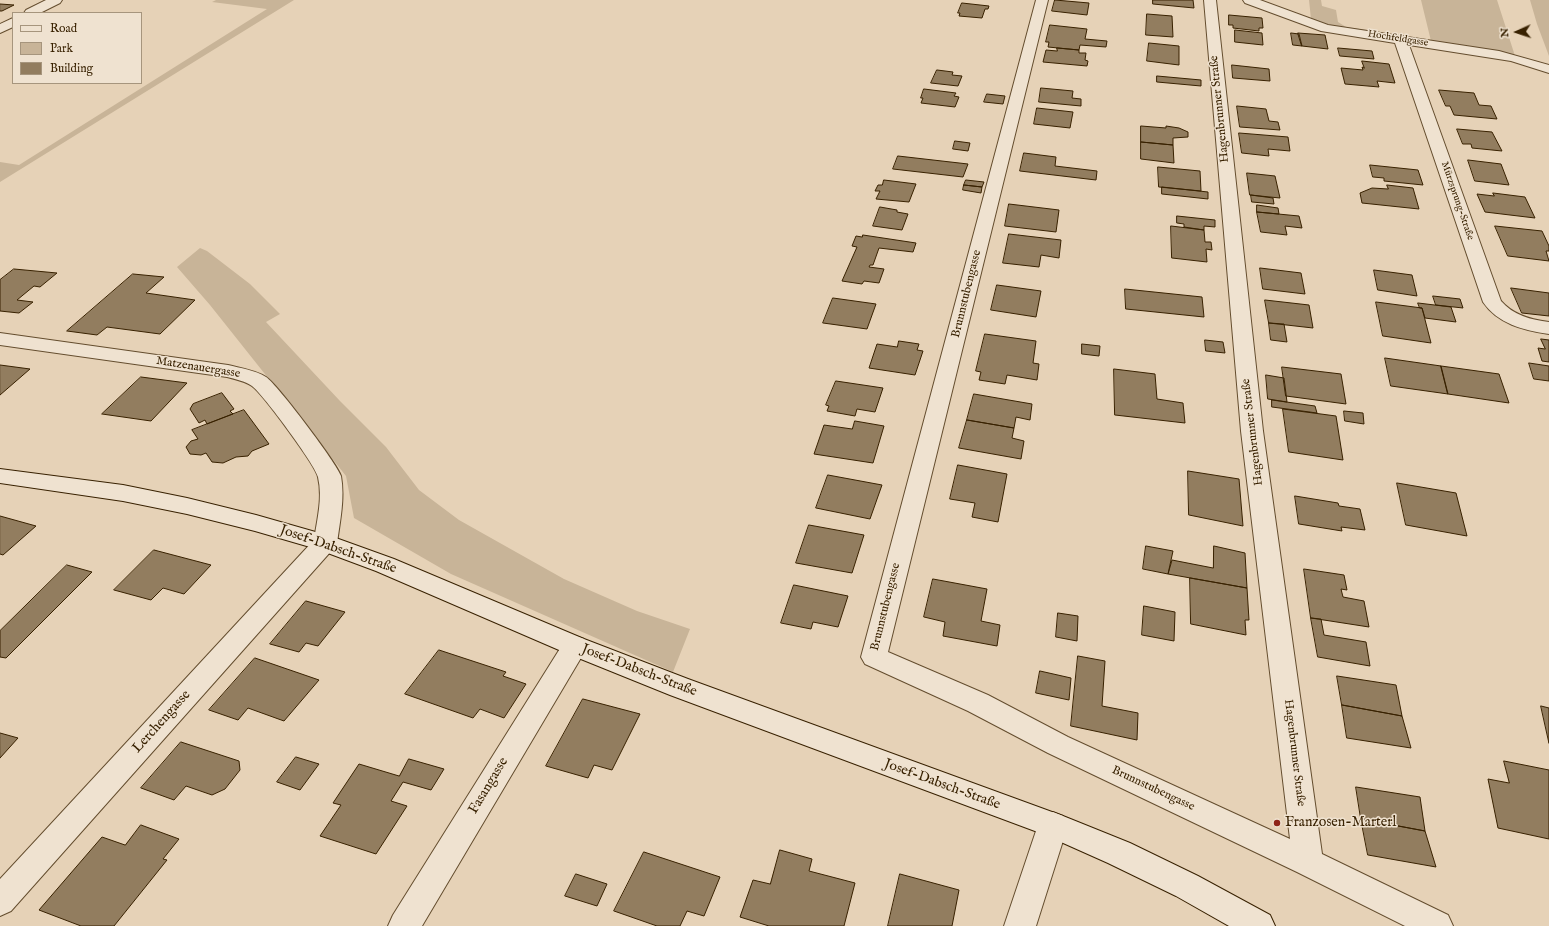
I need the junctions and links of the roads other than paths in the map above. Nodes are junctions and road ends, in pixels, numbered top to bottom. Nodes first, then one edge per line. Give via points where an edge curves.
1 (56, 0) edge
2 (1042, 0) edge
3 (1210, 0) edge
4 (1249, 0) edge
5 (32, 12) edge
6 (12, 23) edge
7 (0, 29) edge
8 (1401, 40) junction
9 (1549, 69) edge
10 (1549, 328) edge
11 (0, 339) edge
12 (2, 477) edge
13 (325, 543) junction
14 (575, 646) junction
15 (1053, 825) junction
16 (1308, 862) junction
17 (0, 901) edge
18 (404, 926) edge
19 (1020, 926) edge
20 (1259, 926) edge
21 (1437, 926) edge

1 - 5 street
2 - 16 street, Brunnstubengasse via 874,656 978,703 1058,745
3 - 16 street, Hagenbrunner Straße via 1252,431
4 - 8 street, Hochfeldgasse via 1326,28
6 - 7 street
8 - 9 street, Hochfeldgasse via 1514,58
8 - 10 street, Mürzsprung-Straße via 1492,302 1507,316 1522,323
11 - 13 street, Matzenauergasse via 228,371 260,382 289,416 330,474 332,491
12 - 13 street, Josef-Dabsch-Straße via 123,493 187,506
13 - 14 street, Josef-Dabsch-Straße via 384,565
13 - 17 street, Lerchengasse
14 - 15 street, Josef-Dabsch-Straße via 686,690
14 - 18 street, Fasangasse
15 - 19 street
15 - 20 street, Josef-Dabsch-Straße via 1187,886
16 - 21 street, Brunnstubengasse

